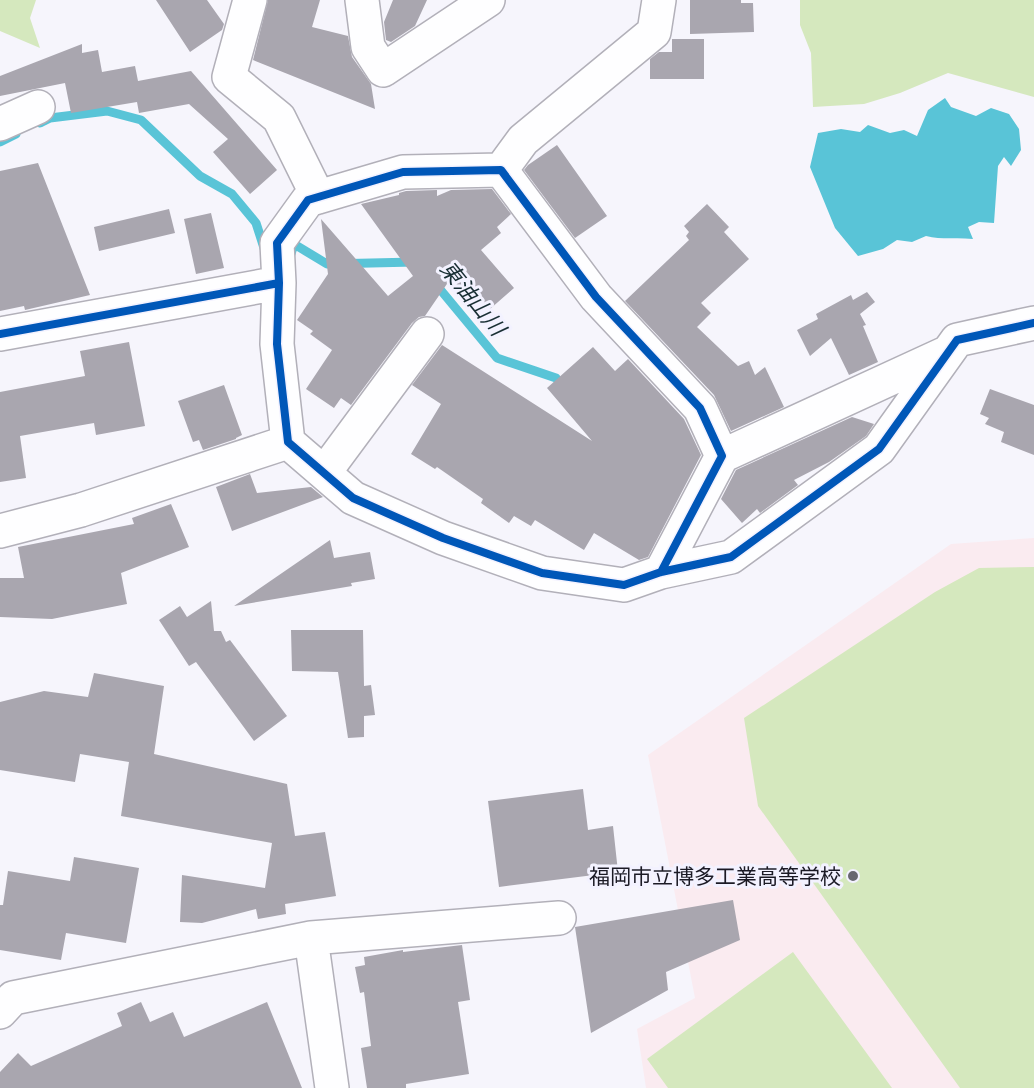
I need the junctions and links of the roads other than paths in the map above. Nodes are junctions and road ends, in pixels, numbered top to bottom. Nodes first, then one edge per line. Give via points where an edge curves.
1 (250, 0) edge
2 (362, 0) edge
3 (488, 0) edge
4 (659, 0) edge
5 (38, 106) dead end
6 (0, 124) edge
7 (501, 170) junction
8 (318, 197) junction
9 (279, 283) junction
10 (1034, 323) edge
11 (0, 334) edge
12 (427, 334) dead end
13 (948, 352) junction
14 (288, 442) junction
15 (720, 460) junction
16 (324, 473) junction
17 (0, 531) edge
18 (661, 572) junction
19 (560, 918) dead end
20 (311, 938) junction
21 (0, 1012) edge
22 (332, 1088) edge

1 - 8 street via 229,77 279,118
2 - 3 street via 368,48 383,70
4 - 7 street via 654,32 523,140
5 - 6 street
7 - 8 street via 403,172
7 - 15 street via 596,297 700,408
8 - 9 street via 308,201 277,243
9 - 11 street
9 - 14 street via 277,344
10 - 13 street via 957,340
12 - 16 street
13 - 15 street
13 - 18 street via 879,449 731,557
14 - 16 street
14 - 17 street via 81,510
15 - 18 street
16 - 18 street via 352,498 443,538 542,573 624,585
19 - 20 street
20 - 21 street via 13,998
20 - 22 street

